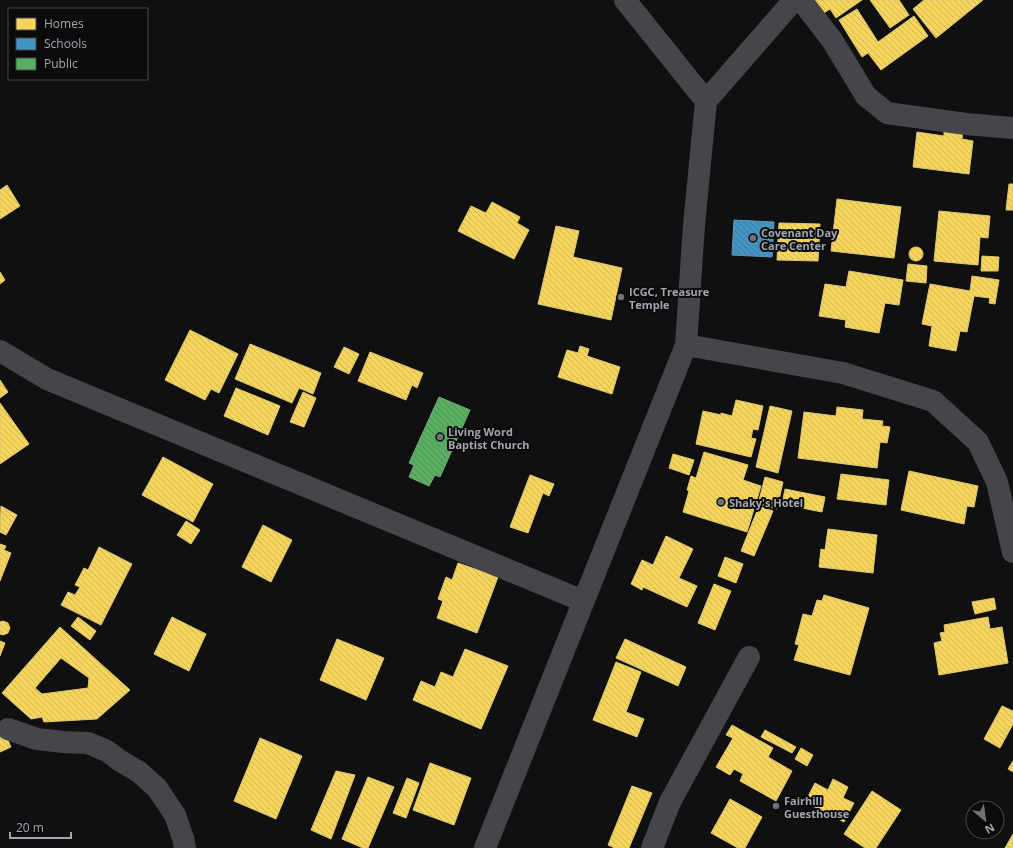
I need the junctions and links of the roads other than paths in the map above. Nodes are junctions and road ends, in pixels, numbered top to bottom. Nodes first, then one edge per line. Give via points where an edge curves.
1 (626, 0) edge
2 (794, 0) edge
3 (801, 0) edge
4 (706, 101) junction
5 (1013, 128) edge
6 (686, 346) junction
7 (0, 351) edge
8 (1005, 478) edge
9 (1013, 552) edge
10 (583, 601) junction
11 (749, 657) dead end
12 (8, 729) dead end
13 (185, 848) edge
14 (485, 848) edge
15 (652, 848) edge

1 - 4 street
2 - 4 street
3 - 5 street via 832,40 866,96 887,113
4 - 6 street
6 - 8 street via 843,373 933,401 978,442
6 - 10 street
7 - 10 street via 47,379
8 - 9 street
10 - 14 street
11 - 15 street via 670,802
12 - 13 street via 37,739 88,743 107,751 139,772 157,788 175,816

